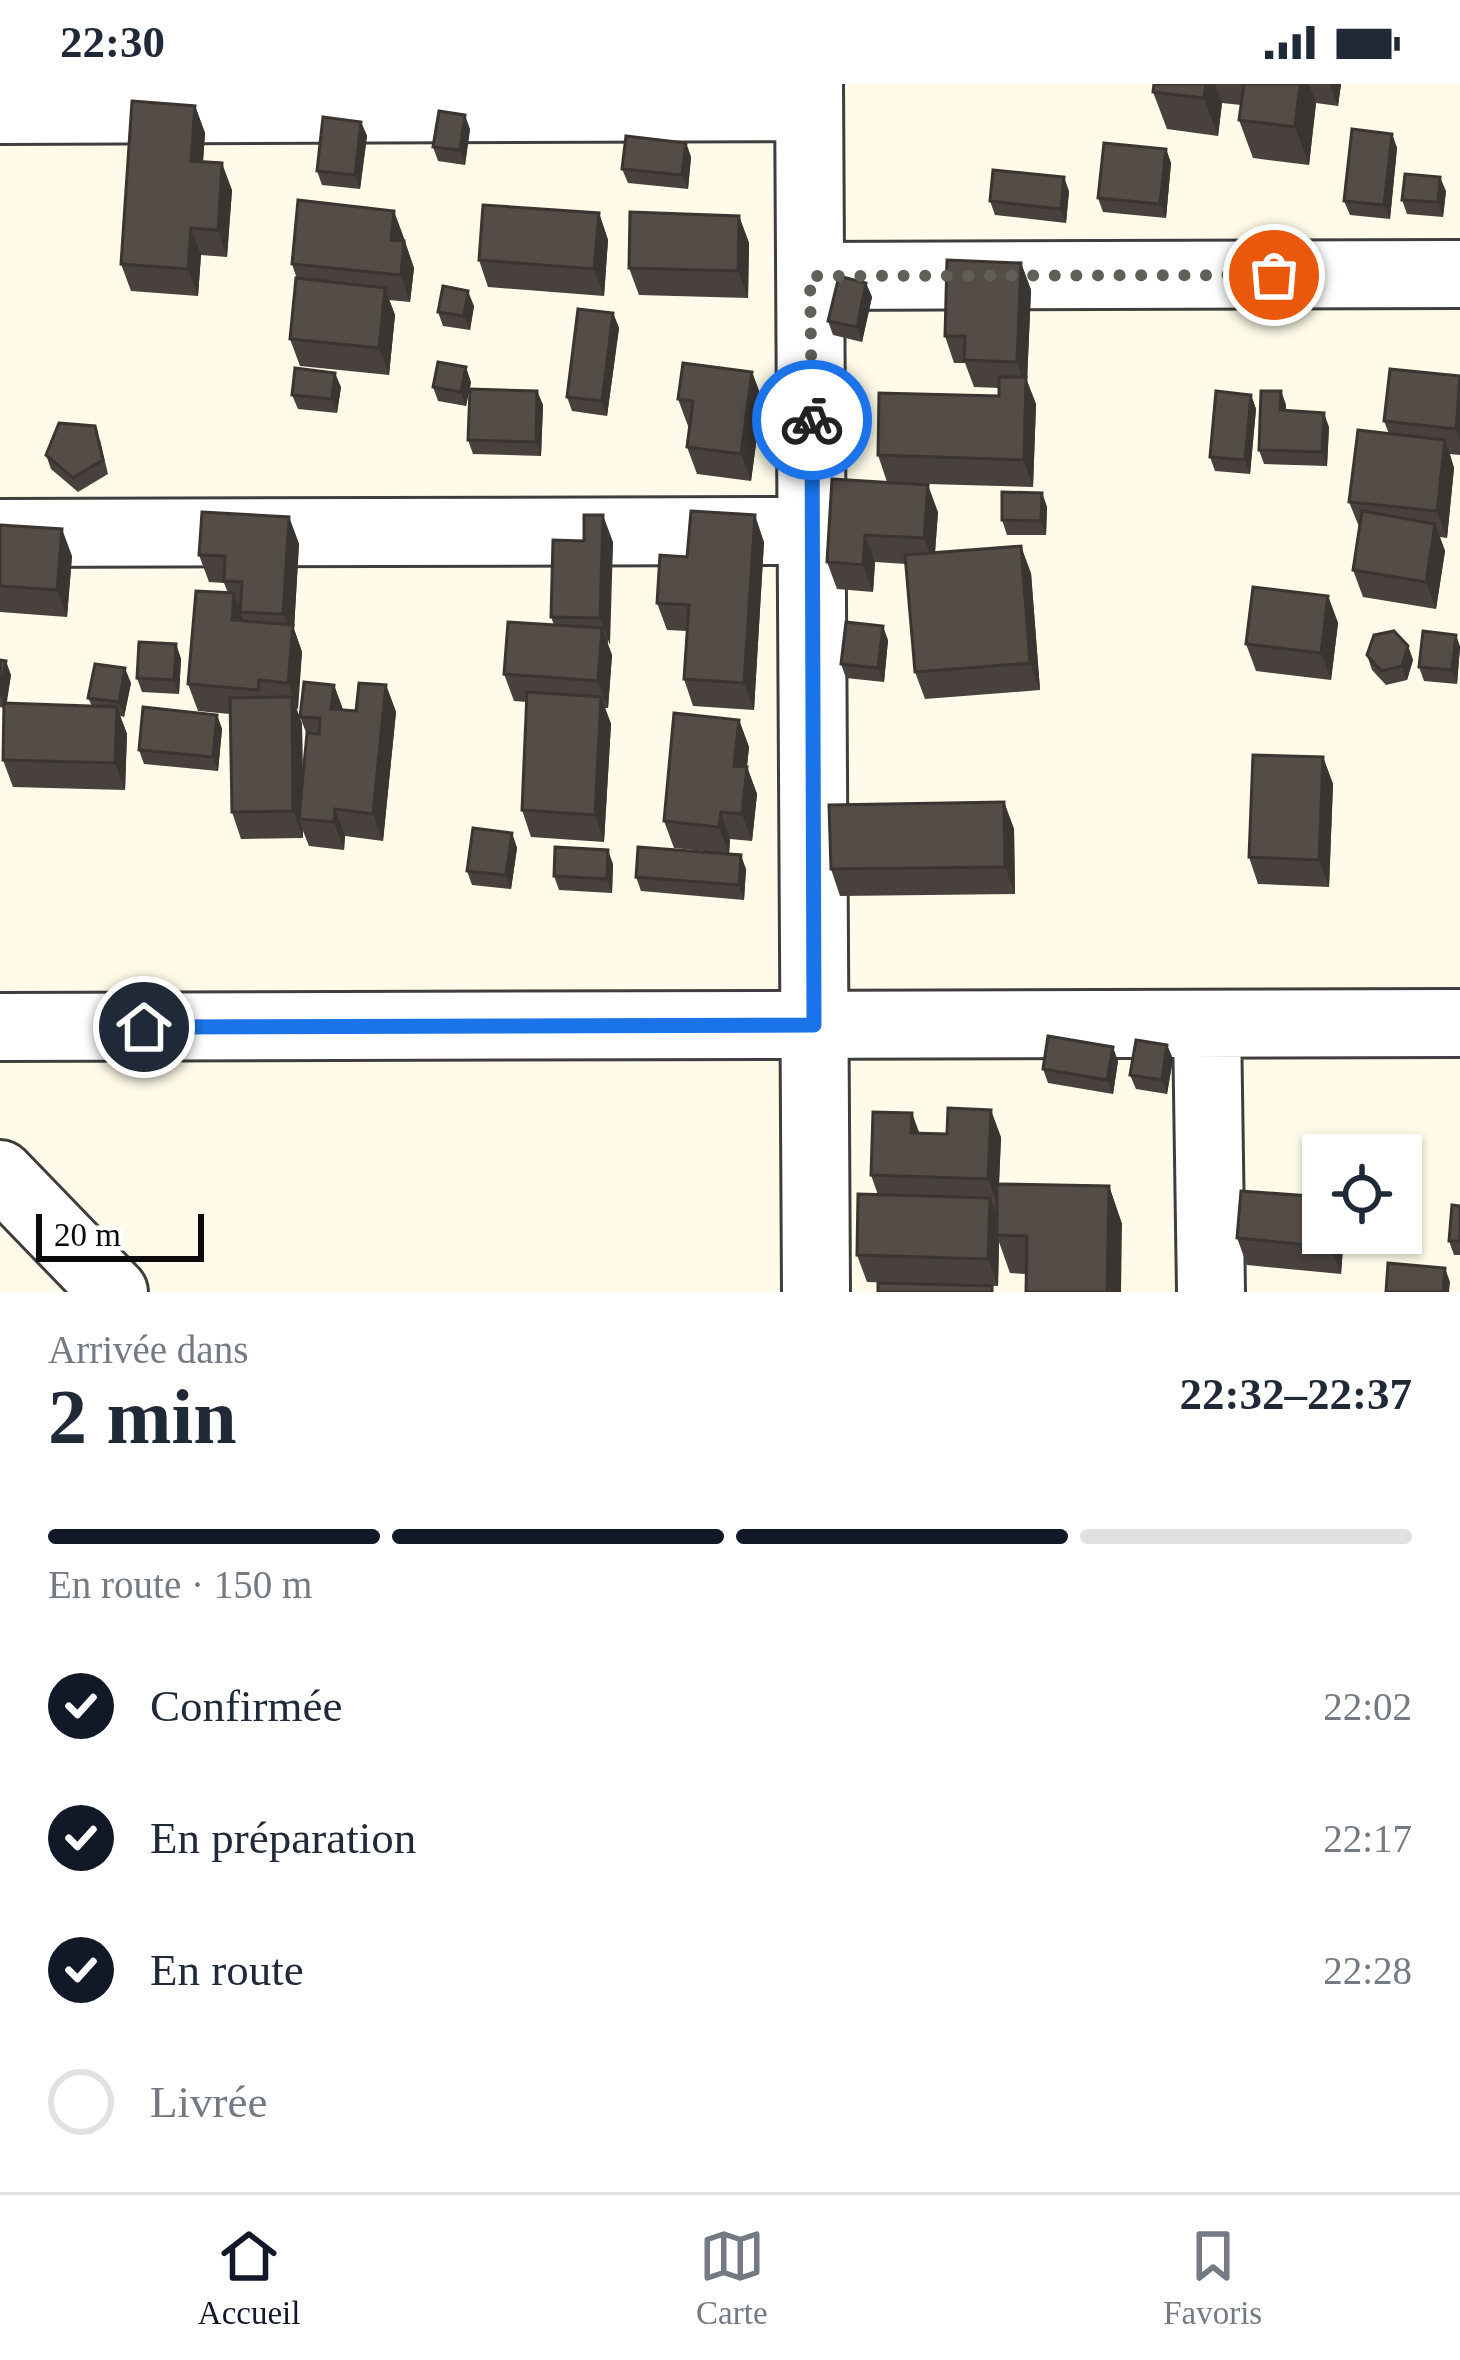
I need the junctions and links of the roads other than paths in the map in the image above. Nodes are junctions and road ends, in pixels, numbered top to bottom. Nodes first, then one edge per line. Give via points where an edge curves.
1 (809, 95) edge
2 (0, 110) edge
3 (1460, 274) edge
4 (810, 276) junction
5 (812, 531) junction
6 (0, 533) edge
7 (1460, 1023) edge
8 (1207, 1024) junction
9 (814, 1025) junction
10 (0, 1027) edge
11 (0, 1174) edge
12 (114, 1292) edge
13 (816, 1292) edge
14 (1211, 1292) edge

1 - 2 street
1 - 4 street
3 - 4 street
4 - 5 street
5 - 6 street
5 - 9 street
7 - 8 street
8 - 9 street
8 - 14 street
9 - 10 street
9 - 13 street
11 - 12 street

